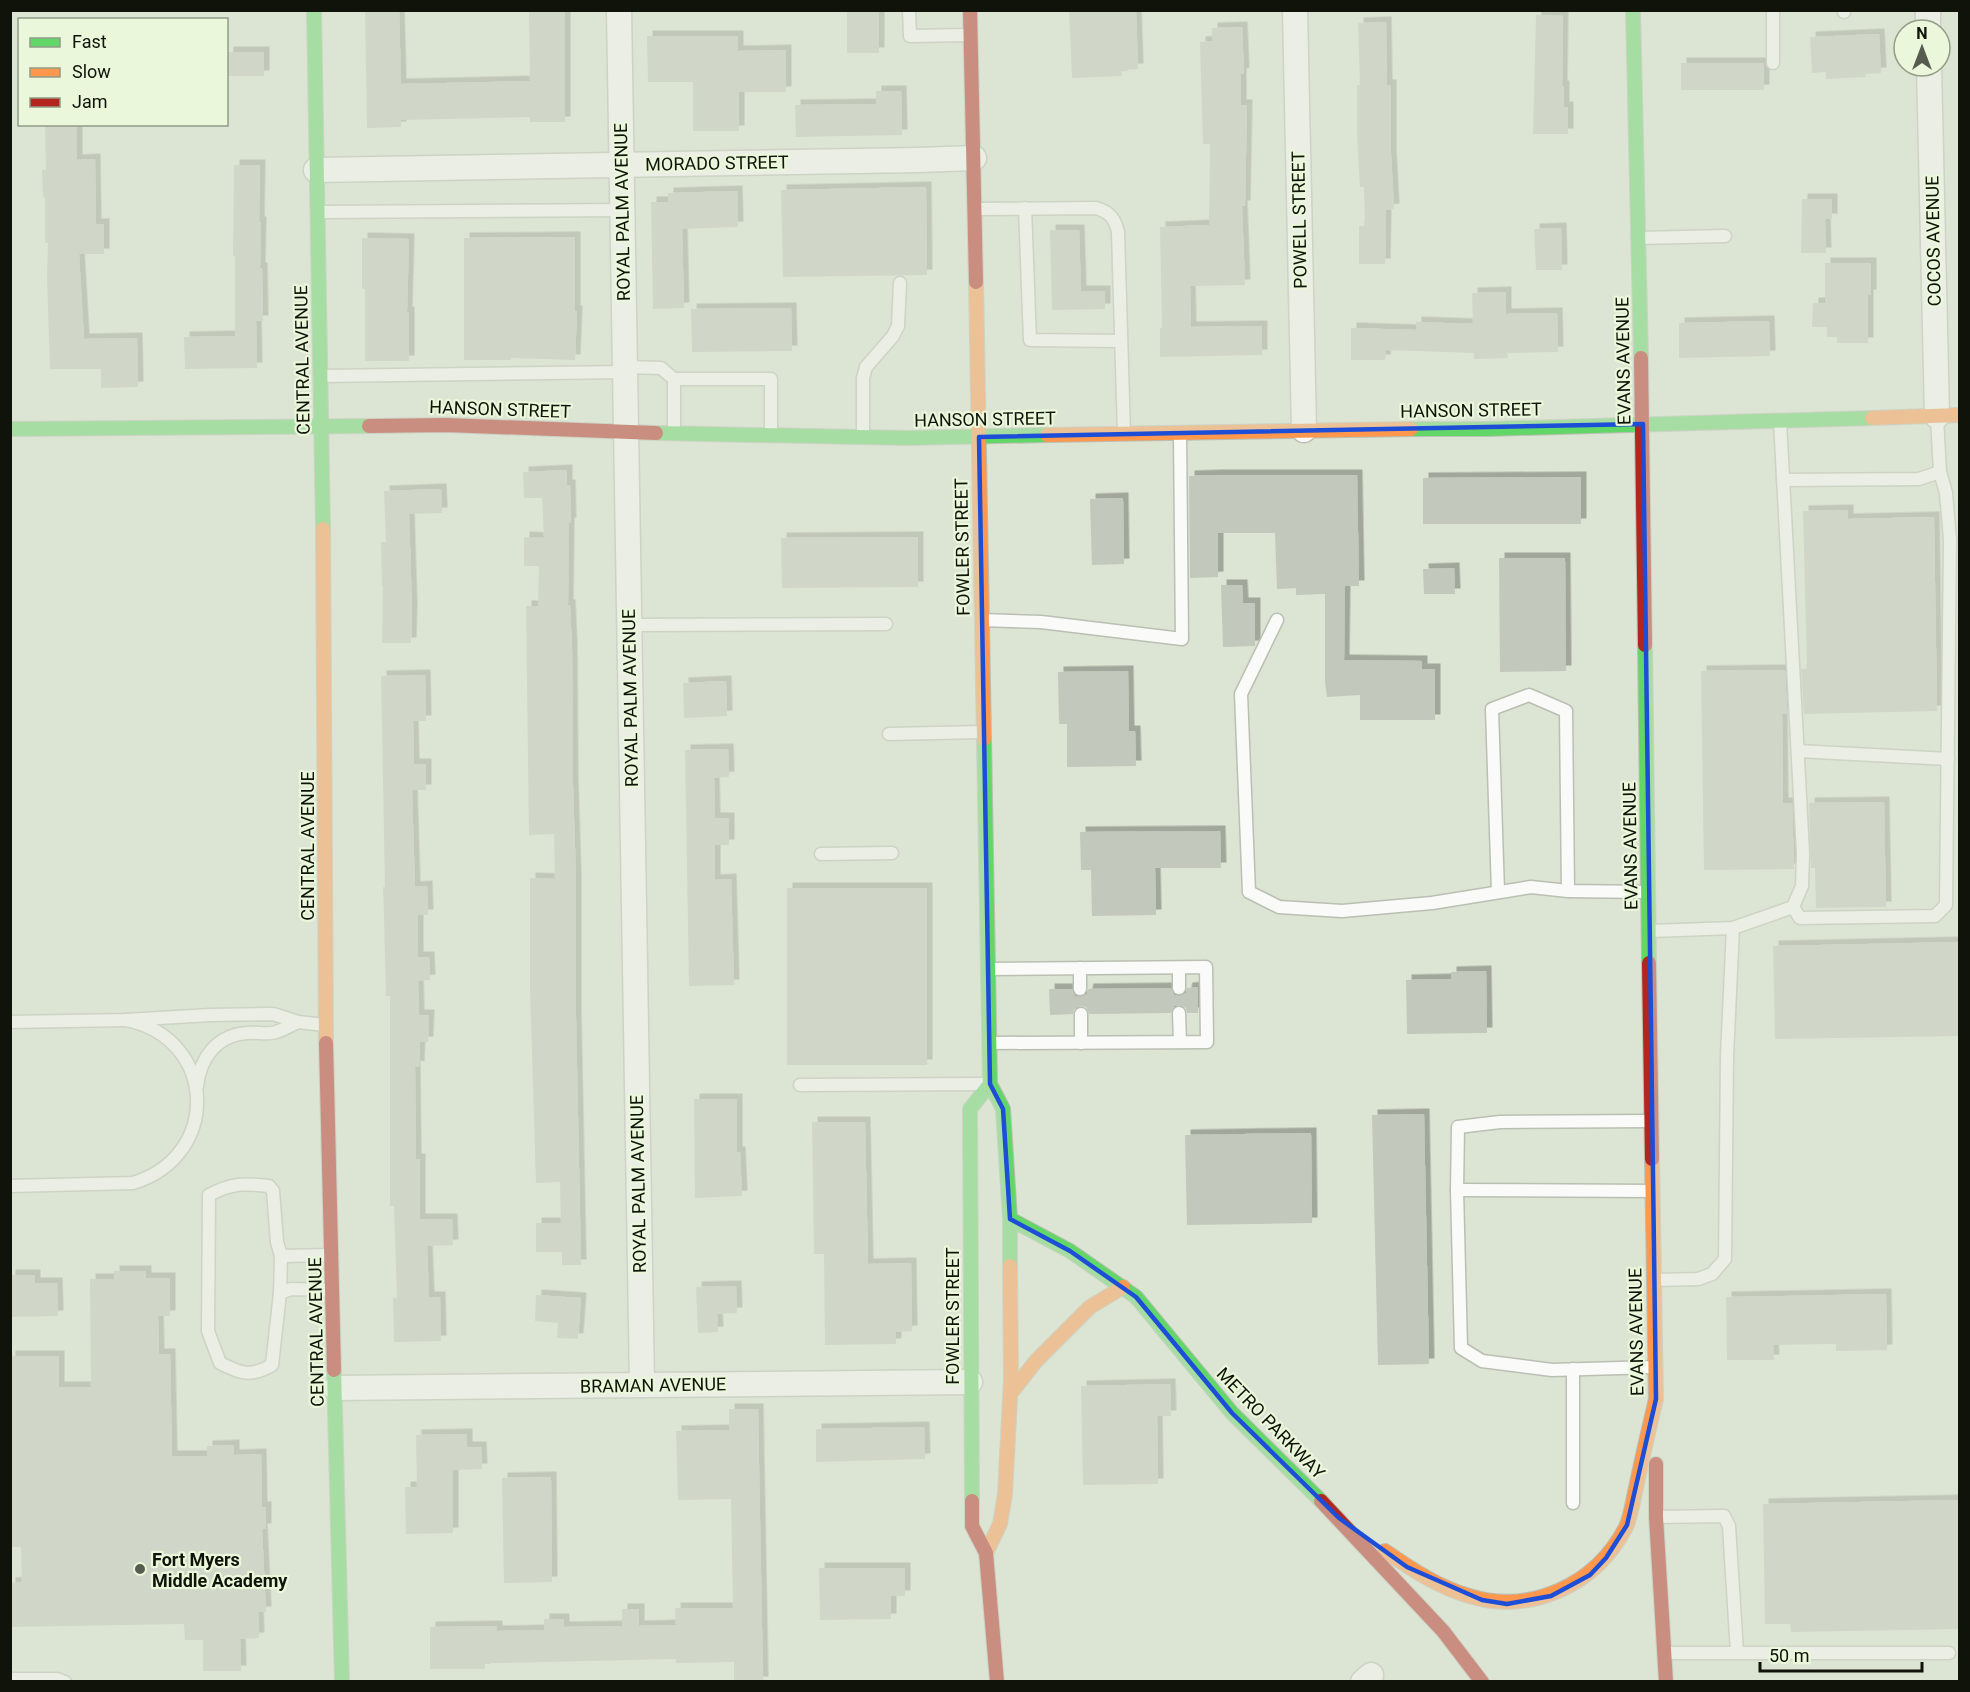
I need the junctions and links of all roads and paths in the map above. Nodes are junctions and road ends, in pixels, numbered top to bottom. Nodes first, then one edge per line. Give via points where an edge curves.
1 (314, 10) edge
2 (619, 10) edge
3 (909, 10) edge
4 (970, 10) edge
5 (1295, 10) edge
6 (1633, 10) edge
7 (1773, 10) edge
8 (970, 35) junction
9 (1773, 63) dead end
10 (1930, 78) edge
11 (974, 158) junction
12 (621, 164) junction
13 (316, 170) junction
14 (1025, 208) junction
15 (975, 209) junction
16 (622, 210) junction
17 (317, 212) junction
18 (1725, 236) dead end
19 (1638, 238) junction
20 (900, 283) dead end
21 (1121, 341) junction
22 (625, 370) junction
23 (321, 376) junction
24 (674, 379) junction
25 (1948, 416) edge
26 (1780, 420) junction
27 (1643, 424) junction
28 (322, 425) junction
29 (10, 429) edge
30 (1304, 430) junction
31 (626, 432) junction
32 (1180, 433) junction
33 (674, 434) junction
34 (1124, 434) junction
35 (771, 436) junction
36 (862, 437) junction
37 (979, 437) junction
38 (1940, 472) junction
39 (1783, 480) junction
40 (981, 620) junction
41 (1277, 620) dead end
42 (886, 624) dead end
43 (629, 625) junction
44 (983, 732) junction
45 (889, 734) dead end
46 (1798, 751) junction
47 (1948, 759) junction
48 (892, 853) dead end
49 (821, 854) dead end
50 (1568, 891) junction
51 (1498, 892) junction
52 (1648, 892) junction
53 (1793, 907) junction
54 (1733, 928) junction
55 (1649, 931) junction
56 (1080, 968) junction
57 (1179, 968) junction
58 (987, 969) junction
59 (1179, 988) dead end
60 (1080, 989) dead end
61 (1179, 1013) dead end
62 (1081, 1014) dead end
63 (126, 1020) junction
64 (10, 1022) edge
65 (298, 1022) junction
66 (326, 1025) junction
67 (1180, 1042) junction
68 (1081, 1043) junction
69 (989, 1044) junction
70 (990, 1084) junction
71 (800, 1085) dead end
72 (196, 1092) junction
73 (1652, 1121) junction
74 (970, 1163) junction
75 (982, 1182) dead end
76 (10, 1186) edge
77 (1457, 1190) junction
78 (1652, 1191) junction
79 (996, 1201) dead end
80 (1010, 1219) junction
81 (332, 1255) junction
82 (281, 1256) junction
83 (1653, 1280) junction
84 (1123, 1287) junction
85 (333, 1290) junction
86 (280, 1293) junction
87 (1655, 1367) junction
88 (1573, 1369) junction
89 (970, 1382) junction
90 (642, 1385) junction
91 (336, 1388) junction
92 (1011, 1393) junction
93 (1656, 1400) junction
94 (984, 1406) dead end
95 (992, 1478) dead end
96 (1573, 1503) dead end
97 (1656, 1517) junction
98 (1339, 1518) junction
99 (1000, 1524) junction
100 (986, 1553) junction
101 (1737, 1652) junction
102 (1664, 1653) junction
103 (1949, 1653) dead end
104 (10, 1679) edge
105 (65, 1682) edge
106 (342, 1682) edge
107 (997, 1682) edge
108 (1482, 1682) edge
109 (1666, 1682) edge

1 - 13 main road, CENTRAL AVENUE
2 - 12 street, ROYAL PALM AVENUE
3 - 8 lane via 910,36
4 - 8 main road, FOWLER STREET
5 - 30 street, POWELL STREET
6 - 19 main road, EVANS AVENUE
7 - 9 lane
8 - 11 main road, FOWLER STREET
10 - 25 street, COCOS AVENUE
11 - 12 street, MORADO STREET
11 - 15 main road, FOWLER STREET
12 - 13 street, MORADO STREET
12 - 16 street, ROYAL PALM AVENUE
13 - 17 main road, CENTRAL AVENUE
14 - 15 lane
14 - 21 lane via 1096,208 1111,216 1118,232
14 - 21 lane via 1030,340
15 - 37 main road, FOWLER STREET
16 - 17 lane
16 - 22 street, ROYAL PALM AVENUE
17 - 23 main road, CENTRAL AVENUE
18 - 19 lane
19 - 27 main road, EVANS AVENUE
20 - 36 lane via 898,326 866,367 863,378
21 - 34 lane
22 - 23 lane
22 - 24 lane via 661,368
22 - 31 street, ROYAL PALM AVENUE
23 - 28 main road, CENTRAL AVENUE
24 - 33 lane
24 - 35 lane via 771,379
25 - 26 main road, HANSON STREET
25 - 38 lane
26 - 27 main road, HANSON STREET
26 - 39 lane
27 - 30 main road, HANSON STREET
27 - 52 main road, EVANS AVENUE
28 - 29 main road, HANSON STREET
28 - 31 main road, HANSON STREET
28 - 66 main road, CENTRAL AVENUE
30 - 32 main road, HANSON STREET
31 - 33 main road, HANSON STREET
31 - 43 street, ROYAL PALM AVENUE
32 - 34 main road, HANSON STREET
32 - 40 lane via 1182,639 1041,622
33 - 35 main road, HANSON STREET
34 - 37 main road, HANSON STREET
35 - 36 main road, HANSON STREET
36 - 37 main road, HANSON STREET
37 - 40 main road, FOWLER STREET
38 - 39 lane via 1919,479
38 - 47 lane via 1950,540
39 - 46 lane
40 - 44 main road, FOWLER STREET
41 - 51 lane via 1241,694 1249,892 1279,907 1342,911
42 - 43 lane
43 - 90 street, ROYAL PALM AVENUE
44 - 45 lane
44 - 58 main road, FOWLER STREET
46 - 47 lane
46 - 53 lane via 1802,886
47 - 53 lane via 1946,905 1935,916 1800,918
48 - 49 lane
50 - 51 lane via 1531,887
50 - 51 lane via 1566,711 1529,695 1492,709
50 - 52 lane
52 - 55 main road, EVANS AVENUE
53 - 54 lane
54 - 55 lane
54 - 83 lane via 1725,1258 1712,1274 1698,1279
55 - 73 main road, EVANS AVENUE
56 - 57 lane
56 - 58 lane
56 - 60 lane
57 - 59 lane
57 - 67 lane via 1206,967 1207,1042
58 - 69 main road, FOWLER STREET
61 - 67 lane
62 - 68 lane
63 - 64 lane
63 - 65 lane via 273,1014
63 - 72 lane via 149,1027 170,1042 185,1059
65 - 66 lane
65 - 72 lane via 274,1033 237,1034 223,1040 201,1065
66 - 81 main road, CENTRAL AVENUE
67 - 68 lane
68 - 69 lane
69 - 70 main road, FOWLER STREET
70 - 71 lane
70 - 74 main road, FOWLER STREET via 969,1109
70 - 80 main road, FOWLER STREET via 1004,1109
72 - 76 lane via 197,1116 187,1142 169,1165 149,1178 124,1184
73 - 77 lane via 1458,1126
73 - 78 main road, EVANS AVENUE
74 - 75 main road
74 - 89 main road, FOWLER STREET
77 - 78 lane
77 - 88 lane via 1461,1348 1482,1361
78 - 83 main road, EVANS AVENUE
79 - 80 main road
80 - 84 main road, METRO PARKWAY via 1070,1251
80 - 92 main road, FOWLER STREET
81 - 82 lane
81 - 85 main road, CENTRAL AVENUE
82 - 86 lane
82 - 86 lane via 273,1191 269,1186 244,1183 209,1195 208,1332 220,1363 238,1372 260,1372 272,1365
83 - 87 main road, EVANS AVENUE
84 - 92 main road via 1090,1307 1036,1361
84 - 98 main road, METRO PARKWAY via 1148,1310 1232,1413
85 - 86 lane via 291,1289
85 - 91 main road, CENTRAL AVENUE
87 - 88 lane
87 - 93 main road, EVANS AVENUE
88 - 96 lane
89 - 90 street, BRAMAN AVENUE
89 - 94 main road
89 - 100 main road, FOWLER STREET via 972,1526
90 - 91 street, BRAMAN AVENUE
91 - 106 main road, CENTRAL AVENUE
92 - 99 main road, FOWLER STREET
93 - 97 main road, EVANS AVENUE
93 - 98 main road via 1633,1504 1618,1542 1590,1575 1551,1596 1507,1604 1458,1593 1407,1567
95 - 99 main road
97 - 101 lane via 1724,1516 1729,1526
97 - 102 main road, EVANS AVENUE
98 - 108 main road, METRO PARKWAY via 1443,1631
99 - 100 main road, FOWLER STREET
100 - 107 main road, FOWLER STREET
101 - 102 lane
101 - 103 lane
102 - 109 main road, EVANS AVENUE
104 - 105 lane

